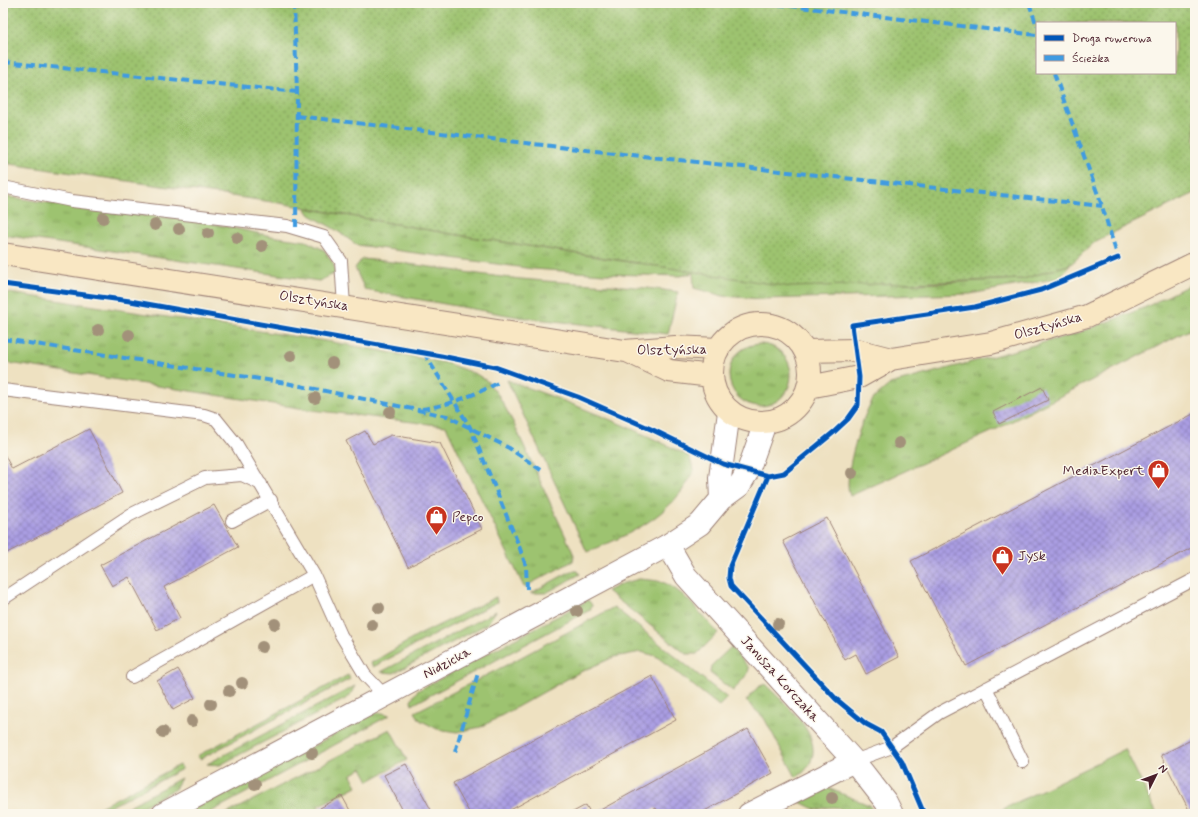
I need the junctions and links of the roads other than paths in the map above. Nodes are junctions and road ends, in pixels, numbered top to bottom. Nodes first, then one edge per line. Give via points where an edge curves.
1 (3, 187) edge
2 (3, 254) edge
3 (1195, 263) edge
4 (344, 306) junction
5 (718, 349) junction
6 (625, 351) junction
7 (806, 351) junction
8 (892, 360) junction
9 (712, 376) junction
10 (809, 387) junction
11 (3, 390) edge
12 (729, 412) junction
13 (765, 423) junction
14 (261, 484) junction
15 (721, 499) junction
16 (271, 500) junction
17 (232, 521) dead end
18 (668, 545) junction
19 (314, 575) junction
20 (1195, 578) edge
21 (3, 599) edge
22 (132, 677) dead end
23 (986, 688) junction
24 (385, 696) junction
25 (854, 761) junction
26 (1023, 762) dead end
27 (163, 814) edge
28 (749, 814) edge
29 (892, 814) edge

1 - 4 lane via 72,201 287,226 324,237 341,261
2 - 4 main road, Olsztyńska
3 - 8 main road, Olsztyńska via 1087,316 991,342
4 - 6 main road, Olsztyńska
5 - 6 main road, Olsztyńska via 675,346
5 - 7 main road via 727,337 740,328 770,324 785,329 797,338
5 - 9 main road via 712,362
6 - 9 main road, Olsztyńska via 668,371
7 - 8 main road, Olsztyńska via 856,350
7 - 10 main road via 811,369
8 - 10 main road, Olsztyńska via 859,376
9 - 12 main road via 714,390
10 - 13 main road via 803,401 792,412 779,420
11 - 14 lane via 204,415 216,420 228,431
12 - 13 main road via 746,420
12 - 15 street via 720,478
13 - 15 street, Nidzicka via 748,471 739,486
14 - 16 lane
14 - 21 lane via 242,475 205,478 130,515
15 - 18 street, Nidzicka via 700,524
16 - 17 lane
16 - 19 lane
18 - 24 street, Nidzicka
18 - 25 street, Janusza Korczaka via 686,576
19 - 22 lane
19 - 24 lane via 341,635 365,675
20 - 23 lane
23 - 25 lane via 939,713 892,747
23 - 26 lane
24 - 27 street, Nidzicka
25 - 28 street
25 - 29 street, Janusza Korczaka via 886,802

